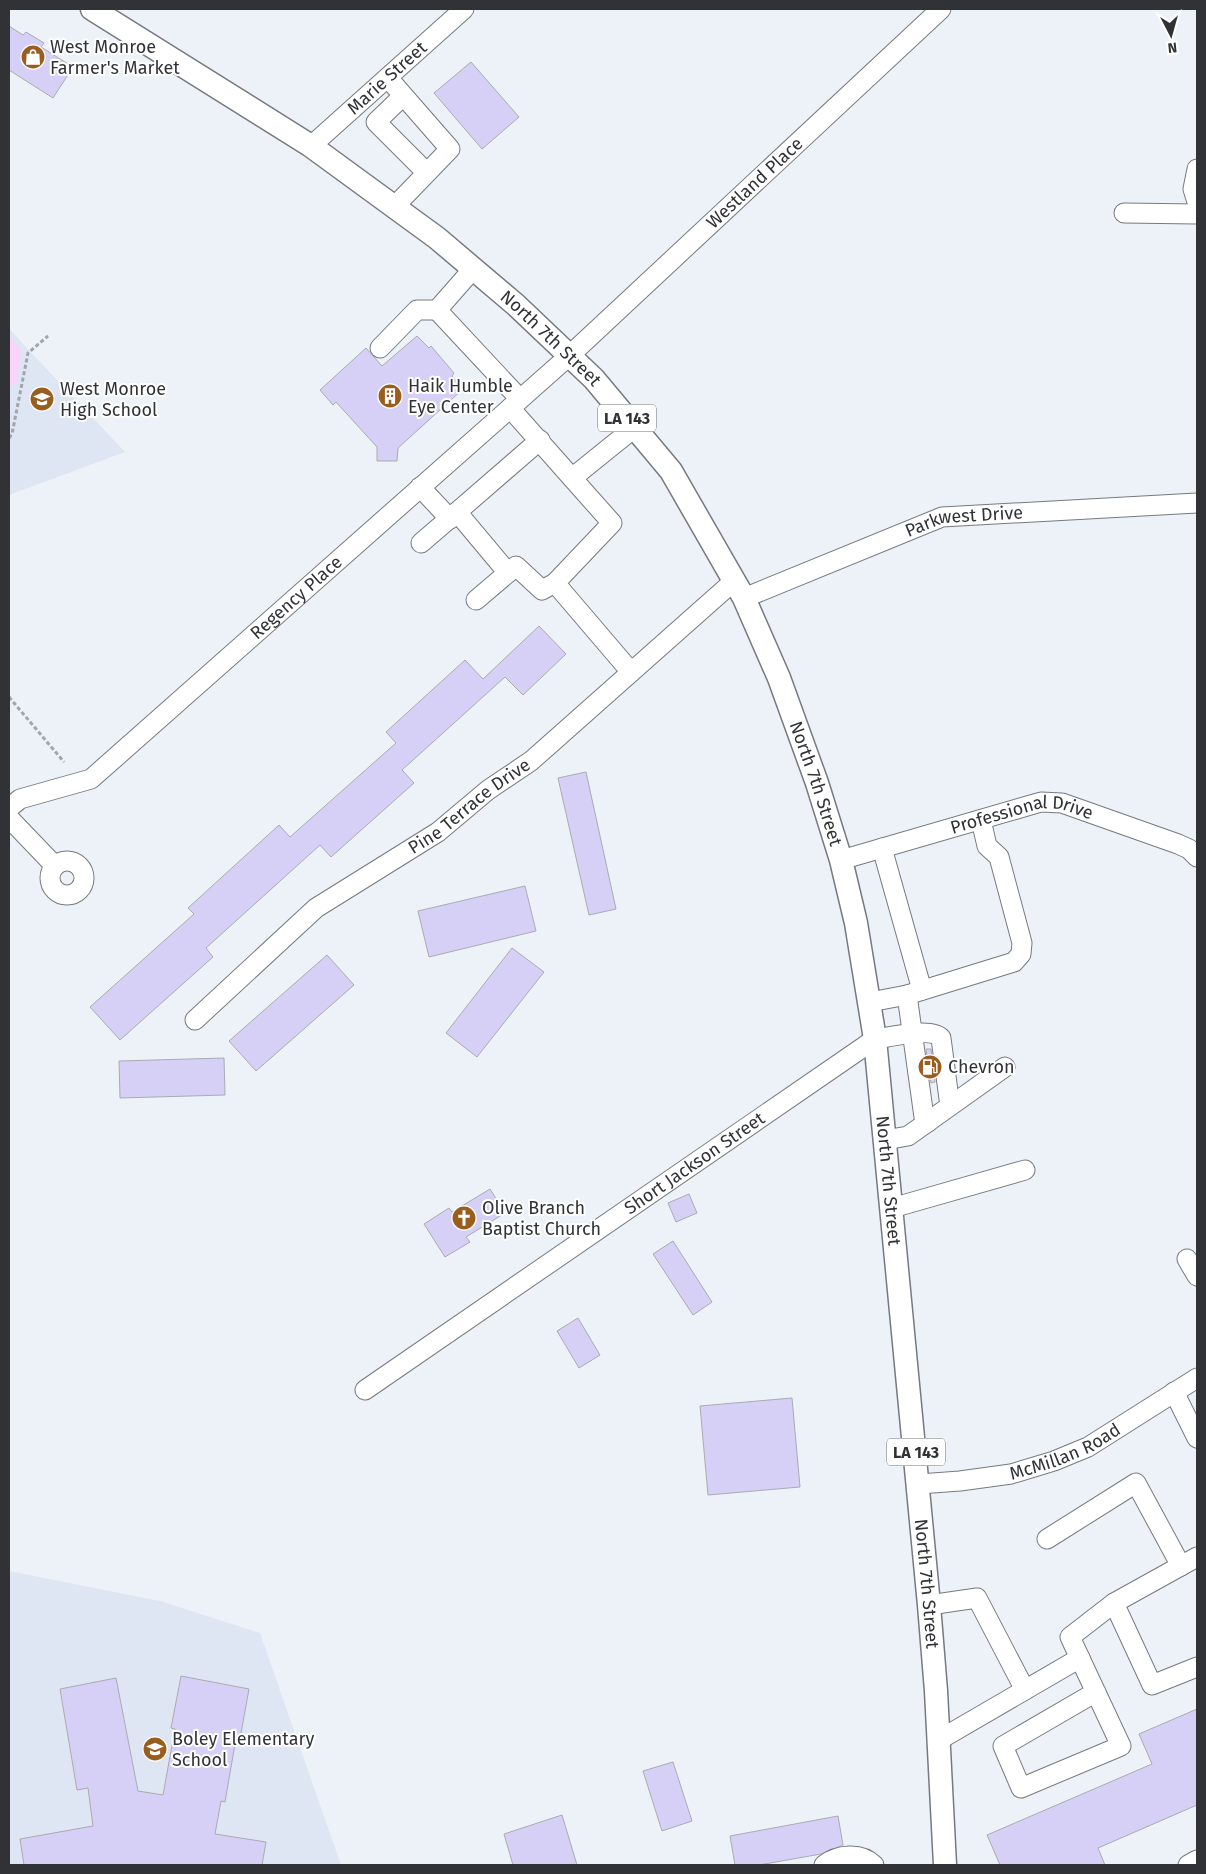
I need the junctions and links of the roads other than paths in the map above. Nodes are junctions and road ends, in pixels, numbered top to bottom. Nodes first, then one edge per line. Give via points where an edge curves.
1 (92, 9) edge
2 (464, 9) edge
3 (941, 9) edge
4 (388, 78) junction
5 (403, 96) junction
6 (312, 146) junction
7 (1197, 169) edge
8 (426, 172) junction
9 (1197, 202) edge
10 (394, 207) junction
11 (1124, 212) dead end
12 (1197, 214) edge
13 (473, 269) junction
14 (437, 310) junction
15 (380, 348) dead end
16 (569, 356) junction
17 (515, 403) junction
18 (634, 428) junction
19 (540, 440) junction
20 (572, 478) junction
21 (420, 487) junction
22 (1197, 503) edge
23 (454, 515) junction
24 (421, 543) dead end
25 (508, 573) junction
26 (555, 583) junction
27 (739, 590) junction
28 (476, 600) dead end
29 (631, 672) junction
30 (9, 808) edge
31 (9, 818) edge
32 (981, 820) junction
33 (882, 848) junction
34 (1197, 857) edge
35 (840, 860) junction
36 (55, 866) dead end
37 (914, 992) junction
38 (870, 1002) junction
39 (195, 1020) dead end
40 (912, 1034) junction
41 (875, 1039) junction
42 (1005, 1066) dead end
43 (953, 1103) junction
44 (928, 1122) junction
45 (885, 1140) junction
46 (1025, 1170) dead end
47 (892, 1208) junction
48 (1187, 1258) dead end
49 (1197, 1276) edge
50 (1197, 1378) edge
51 (365, 1390) dead end
52 (1174, 1392) junction
53 (1197, 1438) edge
54 (919, 1484) junction
55 (1047, 1539) dead end
56 (1189, 1561) edge
57 (1114, 1603) junction
58 (929, 1605) junction
59 (1080, 1658) junction
60 (1197, 1667) edge
61 (1025, 1690) junction
62 (1096, 1692) junction
63 (939, 1740) junction
64 (1197, 1860) edge
65 (942, 1863) edge
66 (824, 1865) edge
67 (874, 1865) edge
68 (1188, 1865) edge

1 - 6 main road, North 7th Street / LA 143
2 - 4 street, Marie Street
3 - 16 street, Westland Place
4 - 5 street
4 - 6 street, Marie Street
5 - 8 street via 450,149
5 - 8 street via 376,122
6 - 10 main road, North 7th Street / LA 143
7 - 9 street via 1193,189
8 - 10 street
10 - 13 main road, North 7th Street / LA 143
11 - 12 street
13 - 14 street
13 - 16 main road, North 7th Street / LA 143
14 - 15 street via 418,310
14 - 17 street
16 - 17 street, Regency Place
16 - 18 main road, North 7th Street / LA 143 via 594,379
17 - 19 street
17 - 21 street, Regency Place
18 - 20 street
18 - 27 main road, North 7th Street / LA 143 via 671,472
19 - 20 street
19 - 23 street
20 - 26 street via 612,523
21 - 23 street
21 - 30 street, Regency Place via 91,779 20,799
22 - 27 street, Parkwest Drive via 942,517
23 - 24 street
23 - 25 street
25 - 26 street via 516,566 542,590
25 - 28 street
26 - 29 street
27 - 29 street, Pine Terrace Drive
27 - 35 main road, North 7th Street / LA 143 via 779,678 817,783
29 - 39 street, Pine Terrace Drive via 531,761 488,790 438,832 316,908
31 - 36 street
32 - 33 street, Professional Drive
32 - 34 street, Professional Drive via 1029,804 1062,803 1178,844
32 - 37 street via 988,846 999,858 1022,943 1022,954 1014,962
33 - 35 street, Professional Drive
33 - 37 street
35 - 38 main road, North 7th Street / LA 143 via 856,923
37 - 38 street
37 - 40 street
38 - 41 main road, North 7th Street / LA 143
40 - 41 street
40 - 43 street via 933,1032 941,1038
40 - 44 street via 924,1117
41 - 45 main road, North 7th Street / LA 143
41 - 51 street, Short Jackson Street
42 - 43 street
43 - 44 street
44 - 45 street via 908,1136
45 - 47 main road, North 7th Street / LA 143
46 - 47 street
47 - 54 main road, North 7th Street / LA 143
48 - 49 street
50 - 52 street, McMillan Road
52 - 53 street
52 - 54 street, McMillan Road via 1088,1447 1054,1461 1011,1474
54 - 58 main road, North 7th Street / LA 143
55 - 56 street via 1136,1483
56 - 57 street
57 - 59 street via 1070,1637
57 - 60 street via 1152,1685
58 - 61 street via 976,1598
58 - 63 main road, North 7th Street / LA 143
59 - 61 street
59 - 62 street
61 - 63 street
62 - 62 street via 1121,1746 1021,1788 1003,1746
63 - 65 main road, North 7th Street / LA 143
64 - 68 street
66 - 67 street via 852,1856 868,1859

